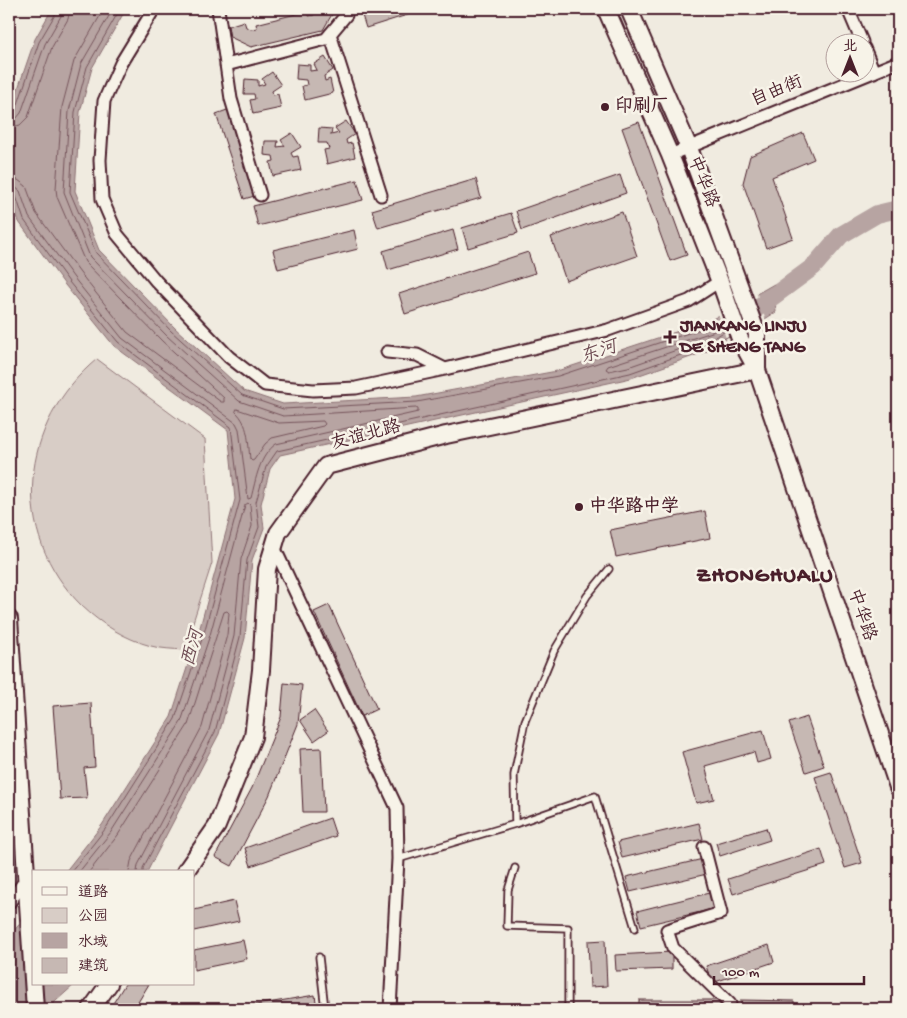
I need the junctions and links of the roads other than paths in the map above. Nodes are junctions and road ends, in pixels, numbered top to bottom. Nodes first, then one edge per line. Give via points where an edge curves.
1 (154, 9) edge
2 (218, 9) edge
3 (344, 9) edge
4 (606, 9) edge
5 (629, 9) edge
6 (848, 9) edge
7 (858, 32) edge
8 (330, 34) junction
9 (898, 62) edge
10 (226, 65) junction
11 (874, 72) edge
12 (850, 82) edge
13 (689, 148) junction
14 (670, 155) junction
15 (260, 195) dead end
16 (381, 195) dead end
17 (721, 284) junction
18 (387, 352) dead end
19 (445, 370) junction
20 (757, 370) junction
21 (274, 547) junction
22 (609, 569) dead end
23 (9, 619) edge
24 (898, 787) edge
25 (515, 824) junction
26 (16, 825) edge
27 (704, 847) dead end
28 (398, 859) junction
29 (516, 868) dead end
30 (187, 870) edge
31 (26, 879) junction
32 (9, 904) edge
33 (635, 928) dead end
34 (319, 957) dead end
35 (32, 967) edge
36 (33, 986) edge
37 (107, 986) edge
38 (35, 1009) edge
39 (92, 1009) edge
40 (326, 1009) edge
41 (390, 1009) edge
42 (568, 1009) edge
43 (730, 1009) edge

1 - 19 street via 121,63 104,101 100,160 102,199 117,234 156,281 229,357 266,385 313,390 356,388
2 - 10 street
3 - 8 street via 346,15
4 - 14 street, 中华路
5 - 13 street, 中华路
6 - 7 street
8 - 10 street via 326,39
8 - 16 street
9 - 11 street, 自由街
10 - 15 street via 231,99
12 - 13 street, 自由街
13 - 14 street, 自由街
13 - 20 street, 中华路 via 757,334
14 - 17 street, 中华路
17 - 19 street via 689,301 608,330
17 - 20 street, 中华路 via 740,339
18 - 19 street via 417,355
20 - 21 street, 友谊北路 via 446,436 326,466 278,533
20 - 24 street, 中华路
21 - 28 street via 397,808
21 - 30 street, 友谊北路 via 267,569 253,737 217,826
22 - 25 lane via 586,596 554,651 525,721 514,774
23 - 26 street
25 - 28 lane
25 - 33 lane via 595,796
26 - 31 street
27 - 43 street via 721,913 667,930 673,948 730,1004
28 - 41 street
29 - 42 lane via 508,890 507,926 568,928
31 - 32 street
31 - 35 street
34 - 40 lane
36 - 38 street
37 - 39 street

